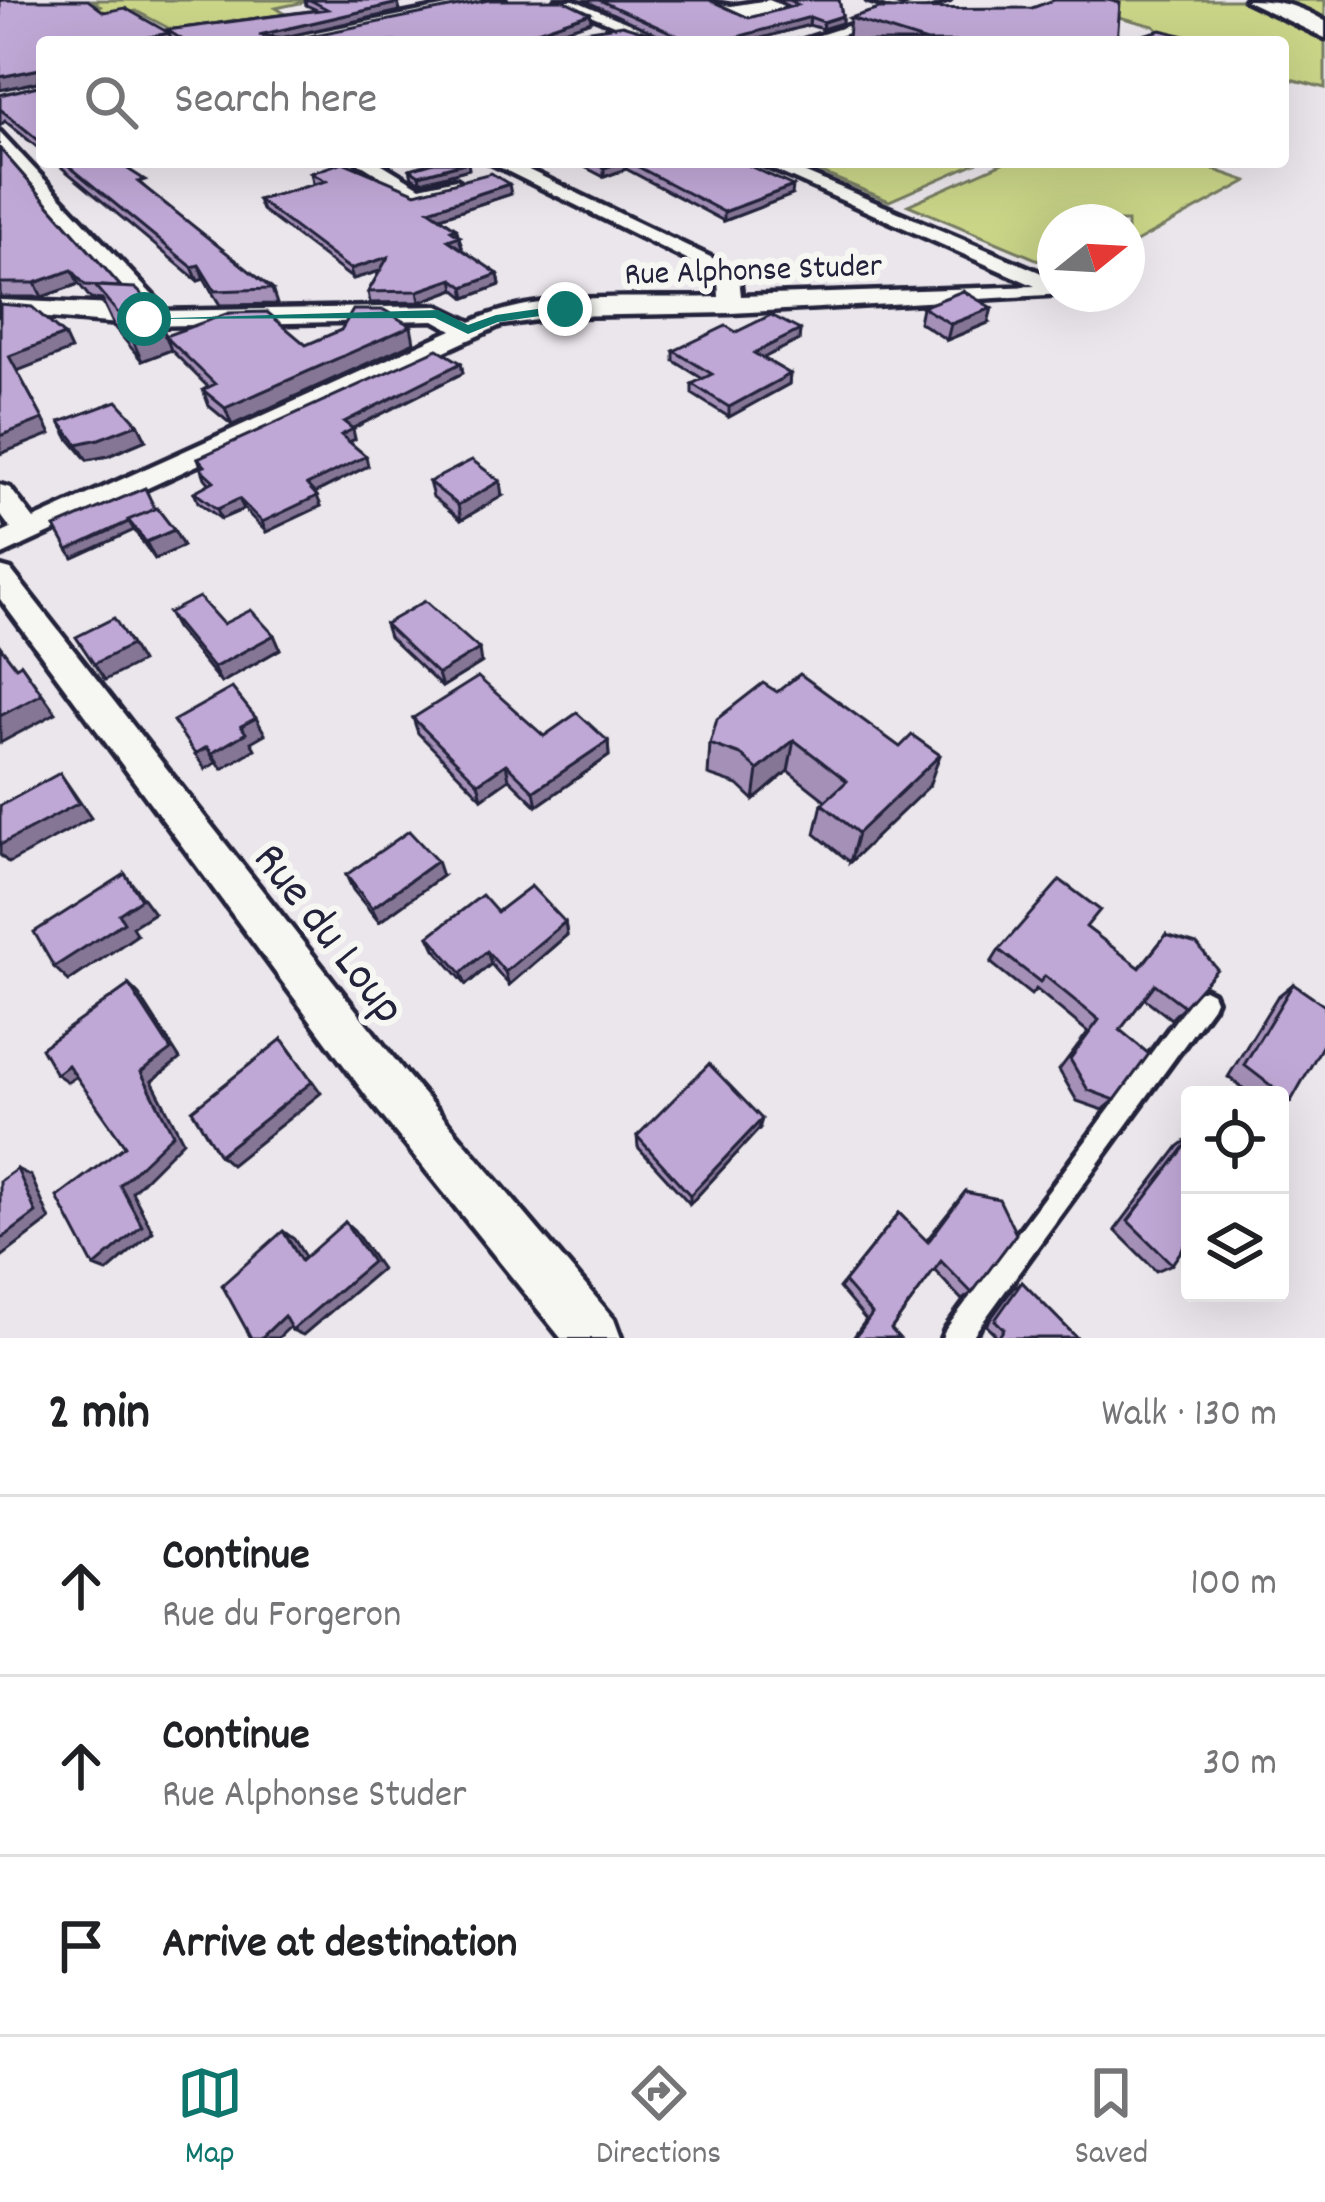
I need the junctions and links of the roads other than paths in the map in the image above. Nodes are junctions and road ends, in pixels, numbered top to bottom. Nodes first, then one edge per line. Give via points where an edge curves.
1 (497, 0) edge
2 (562, 0) edge
3 (702, 0) edge
4 (871, 0) edge
5 (942, 0) edge
6 (1123, 0) edge
7 (1154, 0) edge
8 (1262, 1) edge
9 (1315, 1) edge
10 (904, 6) edge
11 (731, 10) edge
12 (617, 23) junction
13 (597, 28) edge
14 (1322, 29) edge
15 (305, 36) edge
16 (650, 36) edge
17 (825, 36) edge
18 (0, 136) edge
19 (376, 168) edge
20 (779, 168) edge
21 (492, 171) edge
22 (1037, 279) edge
23 (1037, 293) edge
24 (731, 306) junction
25 (0, 307) edge
26 (144, 319) junction
27 (468, 330) junction
28 (0, 494) edge
29 (29, 533) junction
30 (0, 546) edge
31 (0, 577) edge
32 (1204, 1000) edge
33 (596, 1338) edge
34 (955, 1338) edge

1 - 15 street
2 - 12 street
3 - 11 street
4 - 10 lane
5 - 10 street
6 - 7 street
8 - 9 main road
8 - 14 main road
9 - 14 main road
10 - 17 street
12 - 13 street
12 - 16 street
18 - 26 street via 149,305
19 - 21 street via 417,193
20 - 22 street
21 - 24 street via 671,241 728,277
23 - 24 street, Rue Alphonse Studer
24 - 27 street, Rue Alphonse Studer via 528,312
25 - 26 street
26 - 27 street via 438,314
27 - 29 street, Rue Alphonse Studer
28 - 29 street
29 - 30 street, Rue Alphonse Studer
31 - 33 street, Rue du Loup via 387,1085
32 - 34 lane

